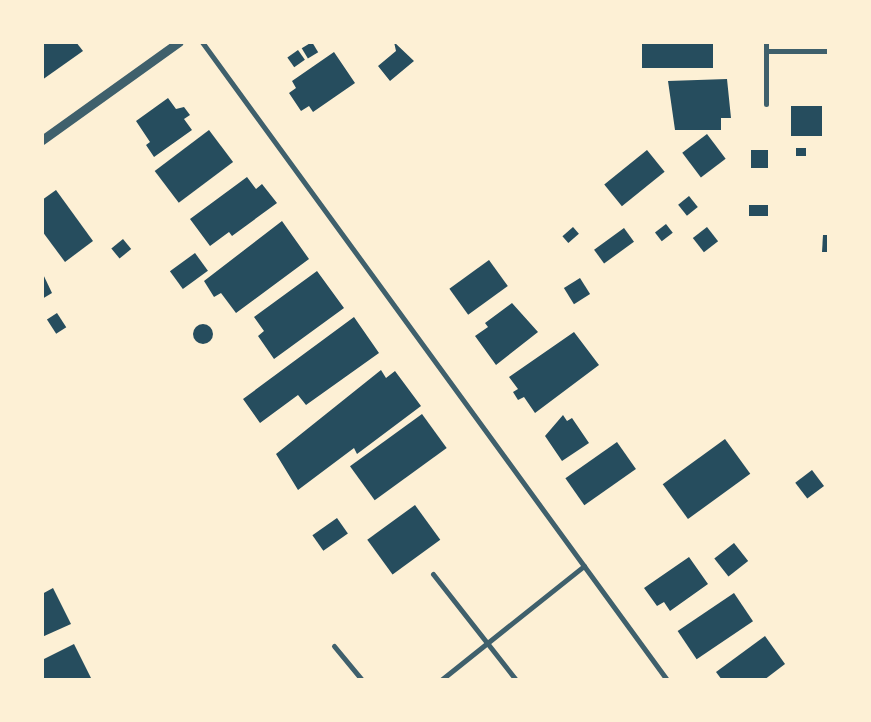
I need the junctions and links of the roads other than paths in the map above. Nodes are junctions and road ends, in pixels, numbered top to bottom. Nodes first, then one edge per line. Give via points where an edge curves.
1 (179, 42) edge
2 (202, 42) edge
3 (766, 42) edge
4 (766, 51) junction
5 (828, 51) edge
6 (766, 104) dead end
7 (42, 140) edge
8 (584, 566) junction
9 (433, 574) dead end
10 (488, 643) junction
11 (334, 646) dead end
12 (362, 680) edge
13 (441, 680) edge
14 (516, 680) edge
15 (667, 680) edge

1 - 7 street
2 - 8 street
3 - 4 street
4 - 5 street
4 - 6 street
8 - 10 street
8 - 15 street
9 - 10 street
10 - 13 street
10 - 14 street
11 - 12 street

